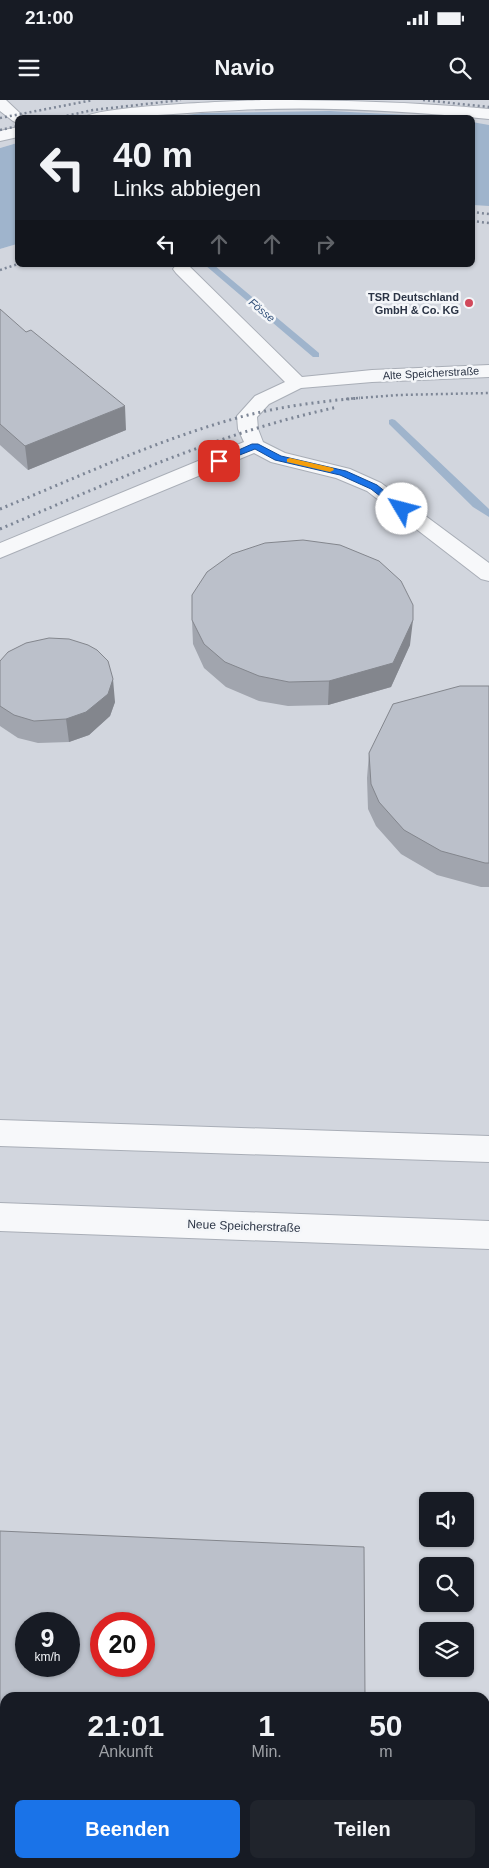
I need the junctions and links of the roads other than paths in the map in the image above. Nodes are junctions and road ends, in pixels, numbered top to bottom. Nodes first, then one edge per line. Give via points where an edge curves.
1 (0, 103) edge
2 (489, 114) edge
3 (109, 115) edge
4 (15, 116) edge
5 (15, 133) edge
6 (0, 136) edge
7 (182, 269) dead end
8 (489, 371) edge
9 (297, 382) junction
10 (255, 446) junction
11 (0, 551) edge
12 (489, 574) edge
13 (0, 1132) edge
14 (489, 1149) edge
15 (0, 1217) edge
16 (489, 1235) edge

1 - 4 street
2 - 3 street via 358,102 279,101 206,103
5 - 6 street
7 - 9 street
8 - 9 street, Alte Speicherstraße
9 - 10 street via 262,400 248,416 248,429
10 - 11 street
10 - 12 street via 278,458 343,473 374,487
13 - 14 street
15 - 16 street, Neue Speicherstraße

